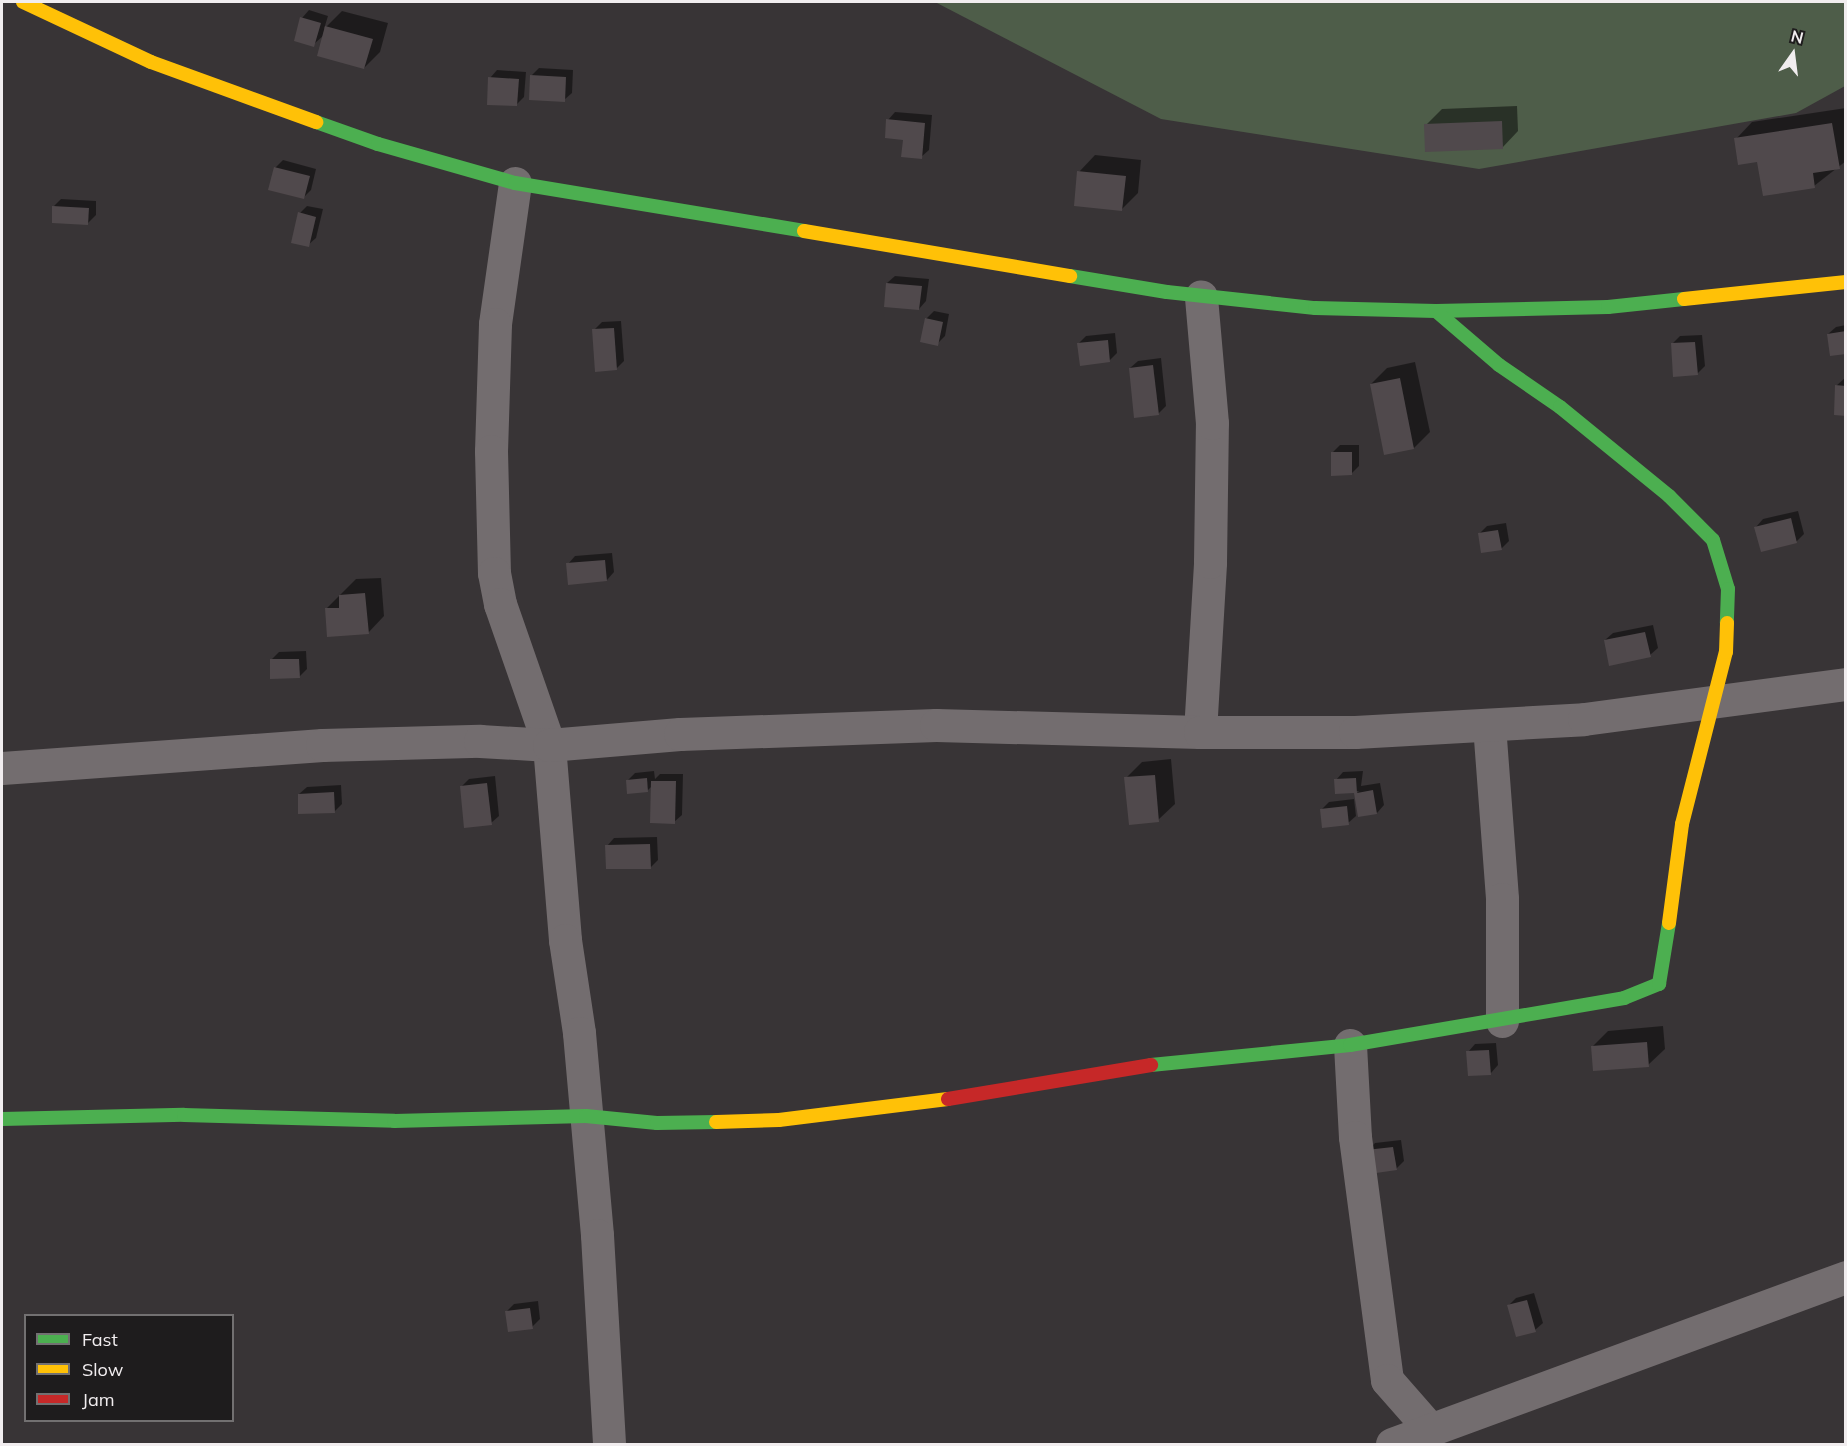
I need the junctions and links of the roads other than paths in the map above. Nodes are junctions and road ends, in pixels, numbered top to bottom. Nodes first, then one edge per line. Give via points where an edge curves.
1 (23, 2) edge
2 (515, 183) junction
3 (1845, 282) edge
4 (1201, 296) junction
5 (1436, 311) junction
6 (1845, 684) edge
7 (1711, 700) junction
8 (1489, 725) junction
9 (1200, 732) junction
10 (549, 745) junction
11 (2, 768) edge
12 (1502, 1021) junction
13 (1350, 1045) junction
14 (586, 1116) junction
15 (2, 1119) edge
16 (1845, 1277) edge
17 (1431, 1430) junction
18 (609, 1444) edge
19 (1392, 1444) edge

1 - 2 street via 172,70 378,144
2 - 4 street
2 - 10 street via 495,324 491,452 494,573 500,604
3 - 5 street via 1608,307
4 - 5 street via 1315,308
4 - 9 street via 1212,423 1210,562
5 - 7 street via 1499,365 1560,407 1669,496 1713,540 1728,589 1726,652
6 - 7 street
7 - 8 street via 1584,719
7 - 12 street via 1682,824 1659,984 1624,998
8 - 9 street
8 - 12 street via 1502,899
9 - 10 street via 936,725 680,734
10 - 11 street via 480,741 322,745
10 - 14 street via 565,940
12 - 13 street
13 - 14 street via 1120,1068 902,1107 779,1120 657,1123
13 - 17 street via 1355,1137 1387,1380
14 - 15 street via 394,1121 184,1115
14 - 18 street
16 - 17 street
17 - 19 street

